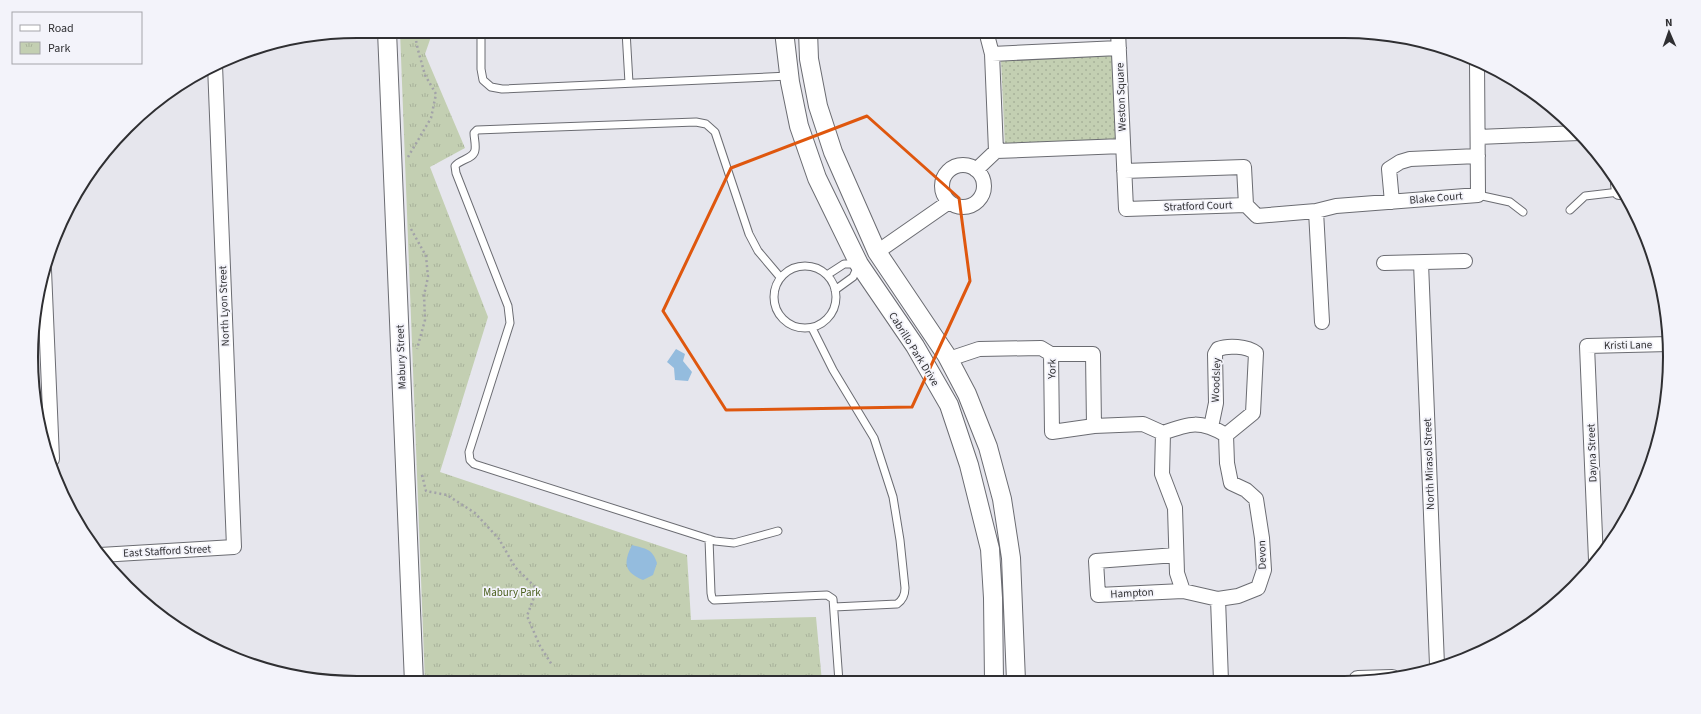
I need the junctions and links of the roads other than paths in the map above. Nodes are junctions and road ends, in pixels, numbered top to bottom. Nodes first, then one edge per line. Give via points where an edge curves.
1 (387, 38) edge
2 (481, 38) edge
3 (626, 38) edge
4 (785, 38) edge
5 (808, 38) edge
6 (988, 38) edge
7 (1118, 38) edge
8 (1119, 48) junction
9 (992, 54) junction
10 (1477, 67) edge
11 (215, 71) edge
12 (790, 76) junction
13 (629, 83) junction
14 (1572, 133) edge
15 (1478, 137) junction
16 (1123, 146) junction
17 (996, 151) junction
18 (1478, 156) junction
19 (976, 170) junction
20 (1124, 171) junction
21 (1615, 190) edge
22 (1478, 195) junction
23 (950, 202) junction
24 (1392, 202) junction
25 (1246, 205) junction
26 (1570, 210) dead end
27 (1316, 211) junction
28 (1523, 212) dead end
29 (877, 252) junction
30 (1465, 260) dead end
31 (1421, 262) junction
32 (1384, 263) dead end
33 (858, 264) junction
34 (827, 275) junction
35 (780, 277) junction
36 (835, 290) junction
37 (45, 291) edge
38 (1322, 322) dead end
39 (812, 328) junction
40 (1662, 344) edge
41 (1587, 346) joint
42 (1051, 354) junction
43 (949, 359) junction
44 (1094, 426) junction
45 (1211, 427) junction
46 (1164, 433) junction
47 (1226, 435) junction
48 (52, 449) edge
49 (778, 531) dead end
50 (709, 539) junction
51 (234, 547) joint
52 (1596, 553) edge
53 (107, 555) edge
54 (1176, 555) junction
55 (1184, 591) junction
56 (1218, 599) junction
57 (834, 607) junction
58 (1437, 662) edge
59 (414, 676) edge
60 (839, 676) edge
61 (994, 676) edge
62 (1016, 676) edge
63 (1221, 676) edge

1 - 59 street, Mabury Street
2 - 13 lane via 483,80 491,87 502,89
3 - 13 lane
4 - 12 street, Cabrillo Park Drive
5 - 29 street, Cabrillo Park Drive via 809,59 820,113 833,152
6 - 9 street
7 - 8 street
8 - 9 street, Weston Square
8 - 16 street, Weston Square
9 - 17 street
10 - 15 street, Blake Court
11 - 51 street, North Lyon Street
12 - 13 lane
12 - 33 street, Cabrillo Park Drive via 799,126 817,178
14 - 15 street
15 - 18 street, Blake Court
16 - 17 street, Weston Square
16 - 20 street, Stratford Court
17 - 19 street
18 - 22 street, Blake Court
18 - 24 street via 1410,159 1400,162 1389,169
19 - 23 street via 984,187 979,199 974,204 962,207
19 - 23 street via 962,165 949,170 942,183 945,197
20 - 25 street, Stratford Court via 1244,167
20 - 25 street, Stratford Court via 1126,209
21 - 26 lane via 1585,196
22 - 24 street, Blake Court
22 - 28 lane via 1510,202
23 - 29 street
24 - 27 street, Blake Court via 1336,206
25 - 27 street, Blake Court via 1257,216
27 - 38 street
29 - 43 street, Cabrillo Park Drive
30 - 31 street
31 - 32 street
31 - 58 street, North Mirasol Street
33 - 34 lane via 844,264
33 - 36 lane via 852,277
33 - 61 street, Cabrillo Park Drive via 915,346 949,405 969,465 990,549
34 - 35 lane via 818,268 798,266
34 - 36 lane
35 - 39 lane via 773,295 778,314 792,326
35 - 50 lane via 758,250 749,234 714,132 706,124 696,122 476,130 473,156 458,162 455,166 510,315 510,323 469,452 470,460 474,464
36 - 39 lane via 834,309 828,318
37 - 48 street
39 - 57 lane via 833,370 874,438 893,497 905,588 901,602 897,604
40 - 41 street, Kristi Lane
41 - 52 street, Dayna Street
42 - 43 street via 1041,348 979,349
42 - 44 street, York via 1093,354
42 - 44 street, York via 1052,432
43 - 62 street, Cabrillo Park Drive via 967,394 988,446 1002,499 1011,558
44 - 46 street, York via 1143,424
45 - 46 street via 1200,424 1183,426
45 - 47 street
45 - 47 street, Woodsley via 1216,403 1215,354 1222,347 1250,348 1256,353 1253,413
46 - 54 street via 1162,474 1175,508
47 - 56 street, Devon via 1227,463 1232,483 1256,499 1264,570 1258,588 1238,596
49 - 50 lane via 734,543
50 - 57 lane via 711,593 714,600 827,595 833,599
51 - 53 street, East Stafford Street
54 - 55 street via 1177,573
54 - 55 street, Hampton via 1096,561 1098,595
55 - 56 street
56 - 63 street
57 - 60 lane

